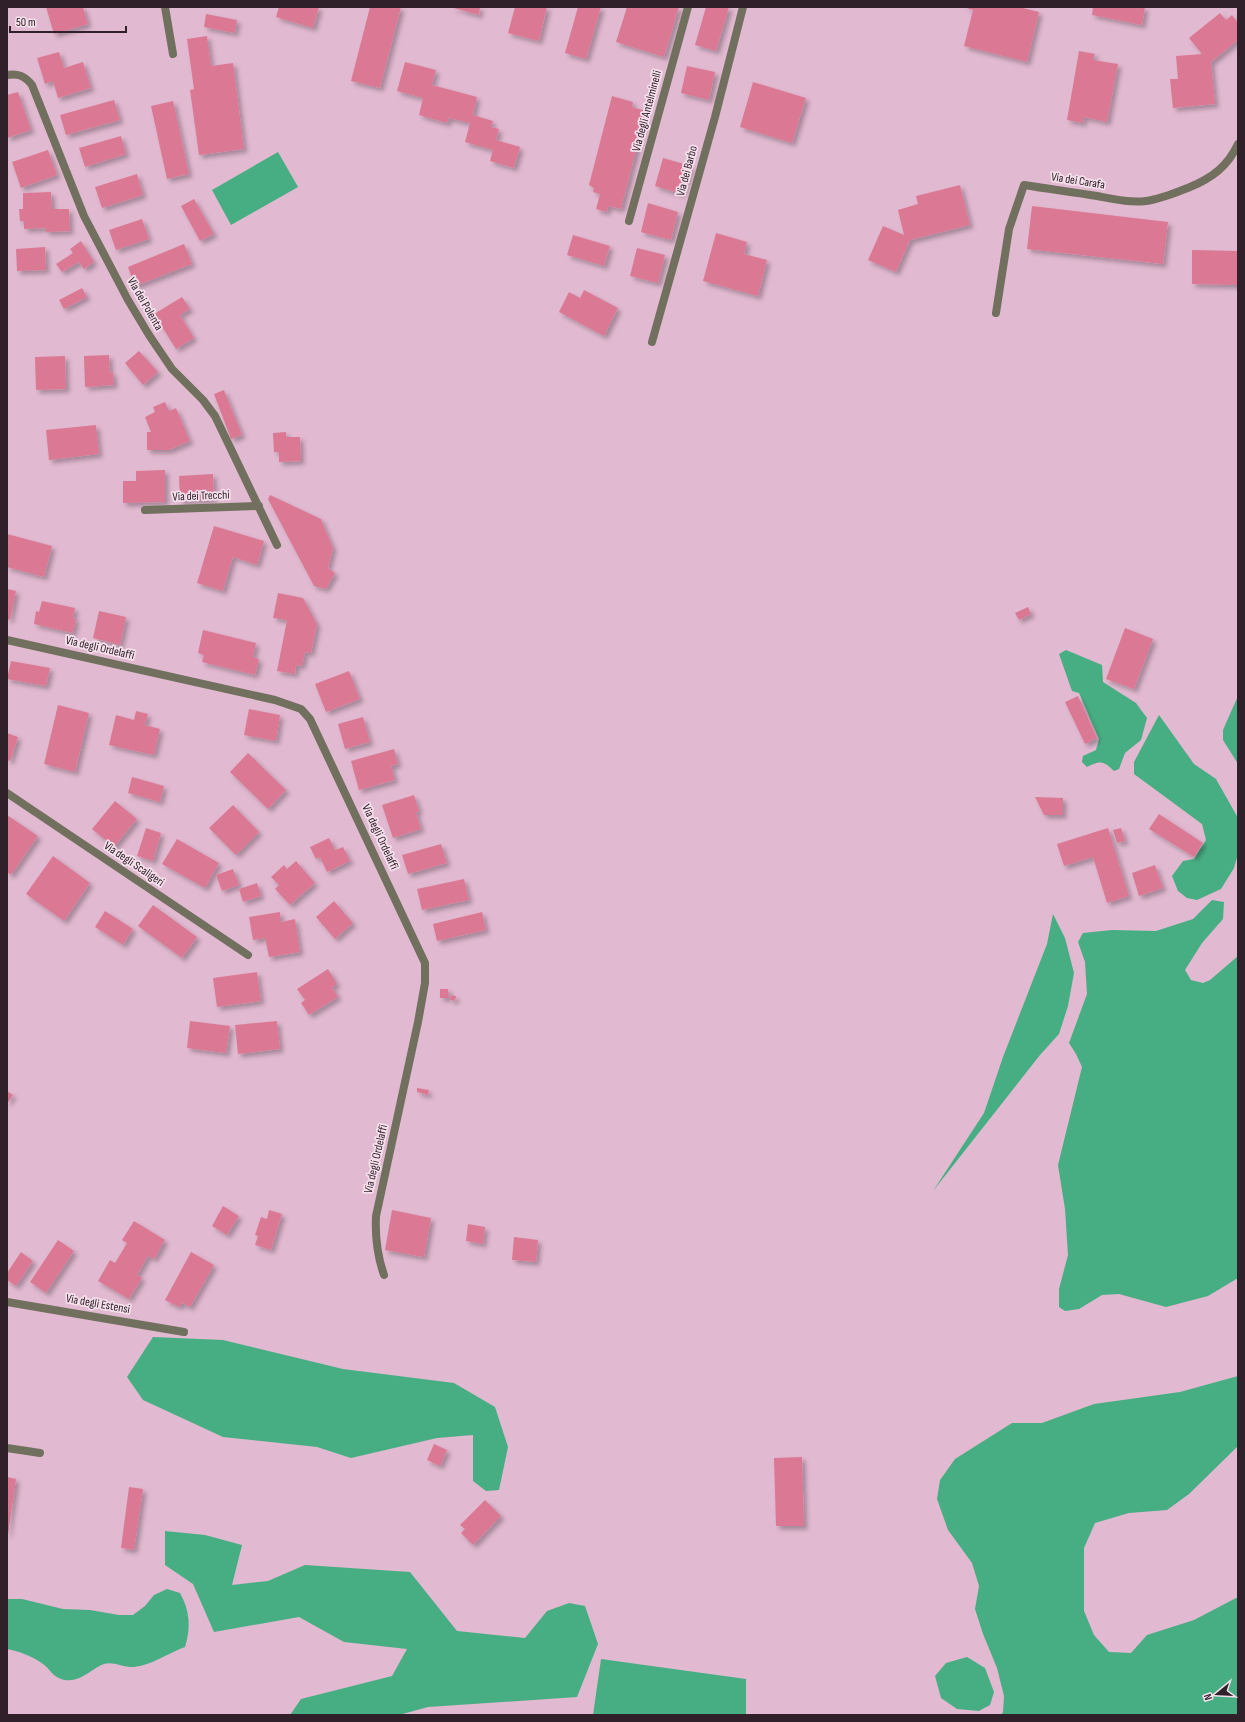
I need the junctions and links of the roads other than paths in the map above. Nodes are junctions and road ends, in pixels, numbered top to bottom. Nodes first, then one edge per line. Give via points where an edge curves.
1 (165, 7) edge
2 (688, 7) edge
3 (742, 7) edge
4 (173, 54) dead end
5 (7, 75) edge
6 (1238, 144) edge
7 (629, 221) dead end
8 (996, 313) dead end
9 (652, 342) dead end
10 (258, 506) junction
11 (145, 510) dead end
12 (277, 545) dead end
13 (7, 640) edge
14 (7, 793) edge
15 (248, 954) dead end
16 (384, 1275) dead end
17 (7, 1302) edge
18 (184, 1332) dead end
19 (7, 1448) edge
20 (40, 1453) dead end

1 - 4 street
2 - 7 street, Via degli Antelminelli
3 - 9 street, Via dei Barbo via 715,117
5 - 10 street, Via dei Polenta via 26,77 32,85 84,216 128,300 172,368 215,416
6 - 8 street, Via dei Carafa via 1233,156 1215,175 1184,190 1153,200 1120,200 1024,185 1009,230
10 - 11 street, Via dei Trecchi
10 - 12 street, Via dei Polenta
13 - 16 street, Via degli Ordelaffi via 275,700 301,709 310,719 426,963 418,1022 376,1216 376,1244
14 - 15 street, Via degli Scaligeri
17 - 18 street, Via degli Estensi
19 - 20 street

